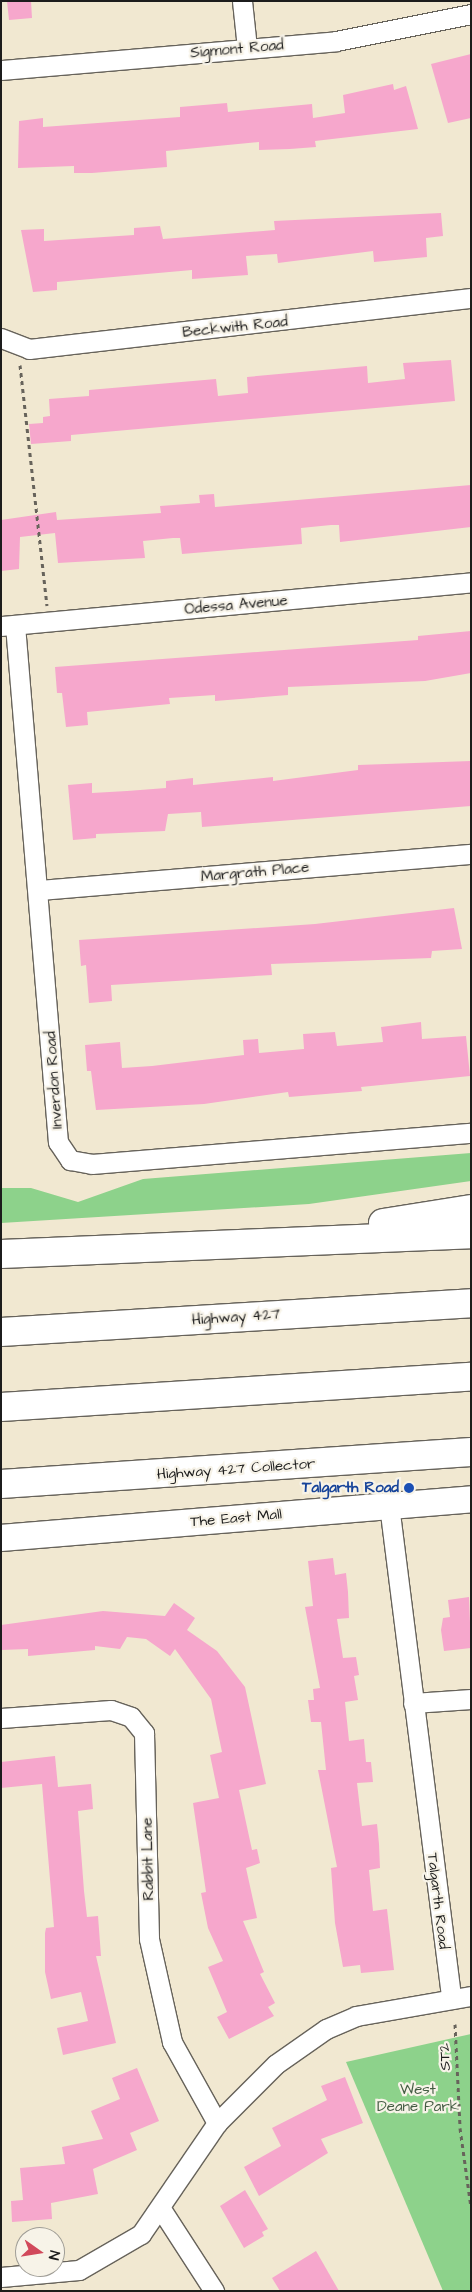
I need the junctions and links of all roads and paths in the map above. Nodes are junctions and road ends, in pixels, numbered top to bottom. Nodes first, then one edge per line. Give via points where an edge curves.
1 (242, 1) edge
2 (471, 14) edge
3 (247, 48) junction
4 (1, 70) edge
5 (471, 298) edge
6 (1, 338) edge
7 (18, 347) junction
8 (471, 582) edge
9 (50, 622) junction
10 (8, 626) edge
11 (471, 854) edge
12 (40, 890) junction
13 (471, 1133) edge
14 (471, 1209) edge
15 (471, 1234) edge
16 (204, 1247) junction
17 (1, 1254) edge
18 (471, 1303) edge
19 (1, 1332) edge
20 (471, 1378) edge
21 (8, 1408) edge
22 (471, 1452) edge
23 (1, 1484) edge
24 (471, 1499) edge
25 (389, 1505) junction
26 (1, 1538) edge
27 (471, 1698) edge
28 (413, 1703) junction
29 (1, 1718) edge
30 (471, 1996) edge
31 (451, 1999) junction
32 (454, 2024) dead end
33 (217, 2123) junction
34 (471, 2207) edge
35 (161, 2209) junction
36 (1, 2277) edge
37 (214, 2291) edge

1 - 3 street
2 - 3 street, Sigmont Road via 382,34
3 - 4 street, Sigmont Road
5 - 7 street, Beckwith Road
6 - 7 street
7 - 9 path
8 - 9 street, Odessa Avenue
9 - 10 street, Odessa Avenue
10 - 12 street, Inverdon Road
11 - 12 street, Margrath Place
12 - 13 street, Inverdon Road via 58,1142 70,1160 92,1164
14 - 16 highway
15 - 16 highway
16 - 17 highway
18 - 19 highway, Highway 427
20 - 21 highway
22 - 23 highway, Highway 427 Collector
24 - 25 main road, The East Mall
25 - 26 main road, The East Mall
25 - 28 street, Talgarth Road
27 - 28 street
28 - 31 street, Talgarth Road
29 - 33 street, Rabbit Lane via 111,1710 131,1717 144,1733 149,1939 172,2042
30 - 31 street
31 - 33 street via 356,2016 326,2029 276,2064
32 - 34 path, ST2 via 460,2128
33 - 35 street
35 - 36 street via 141,2234 79,2270
35 - 37 street

